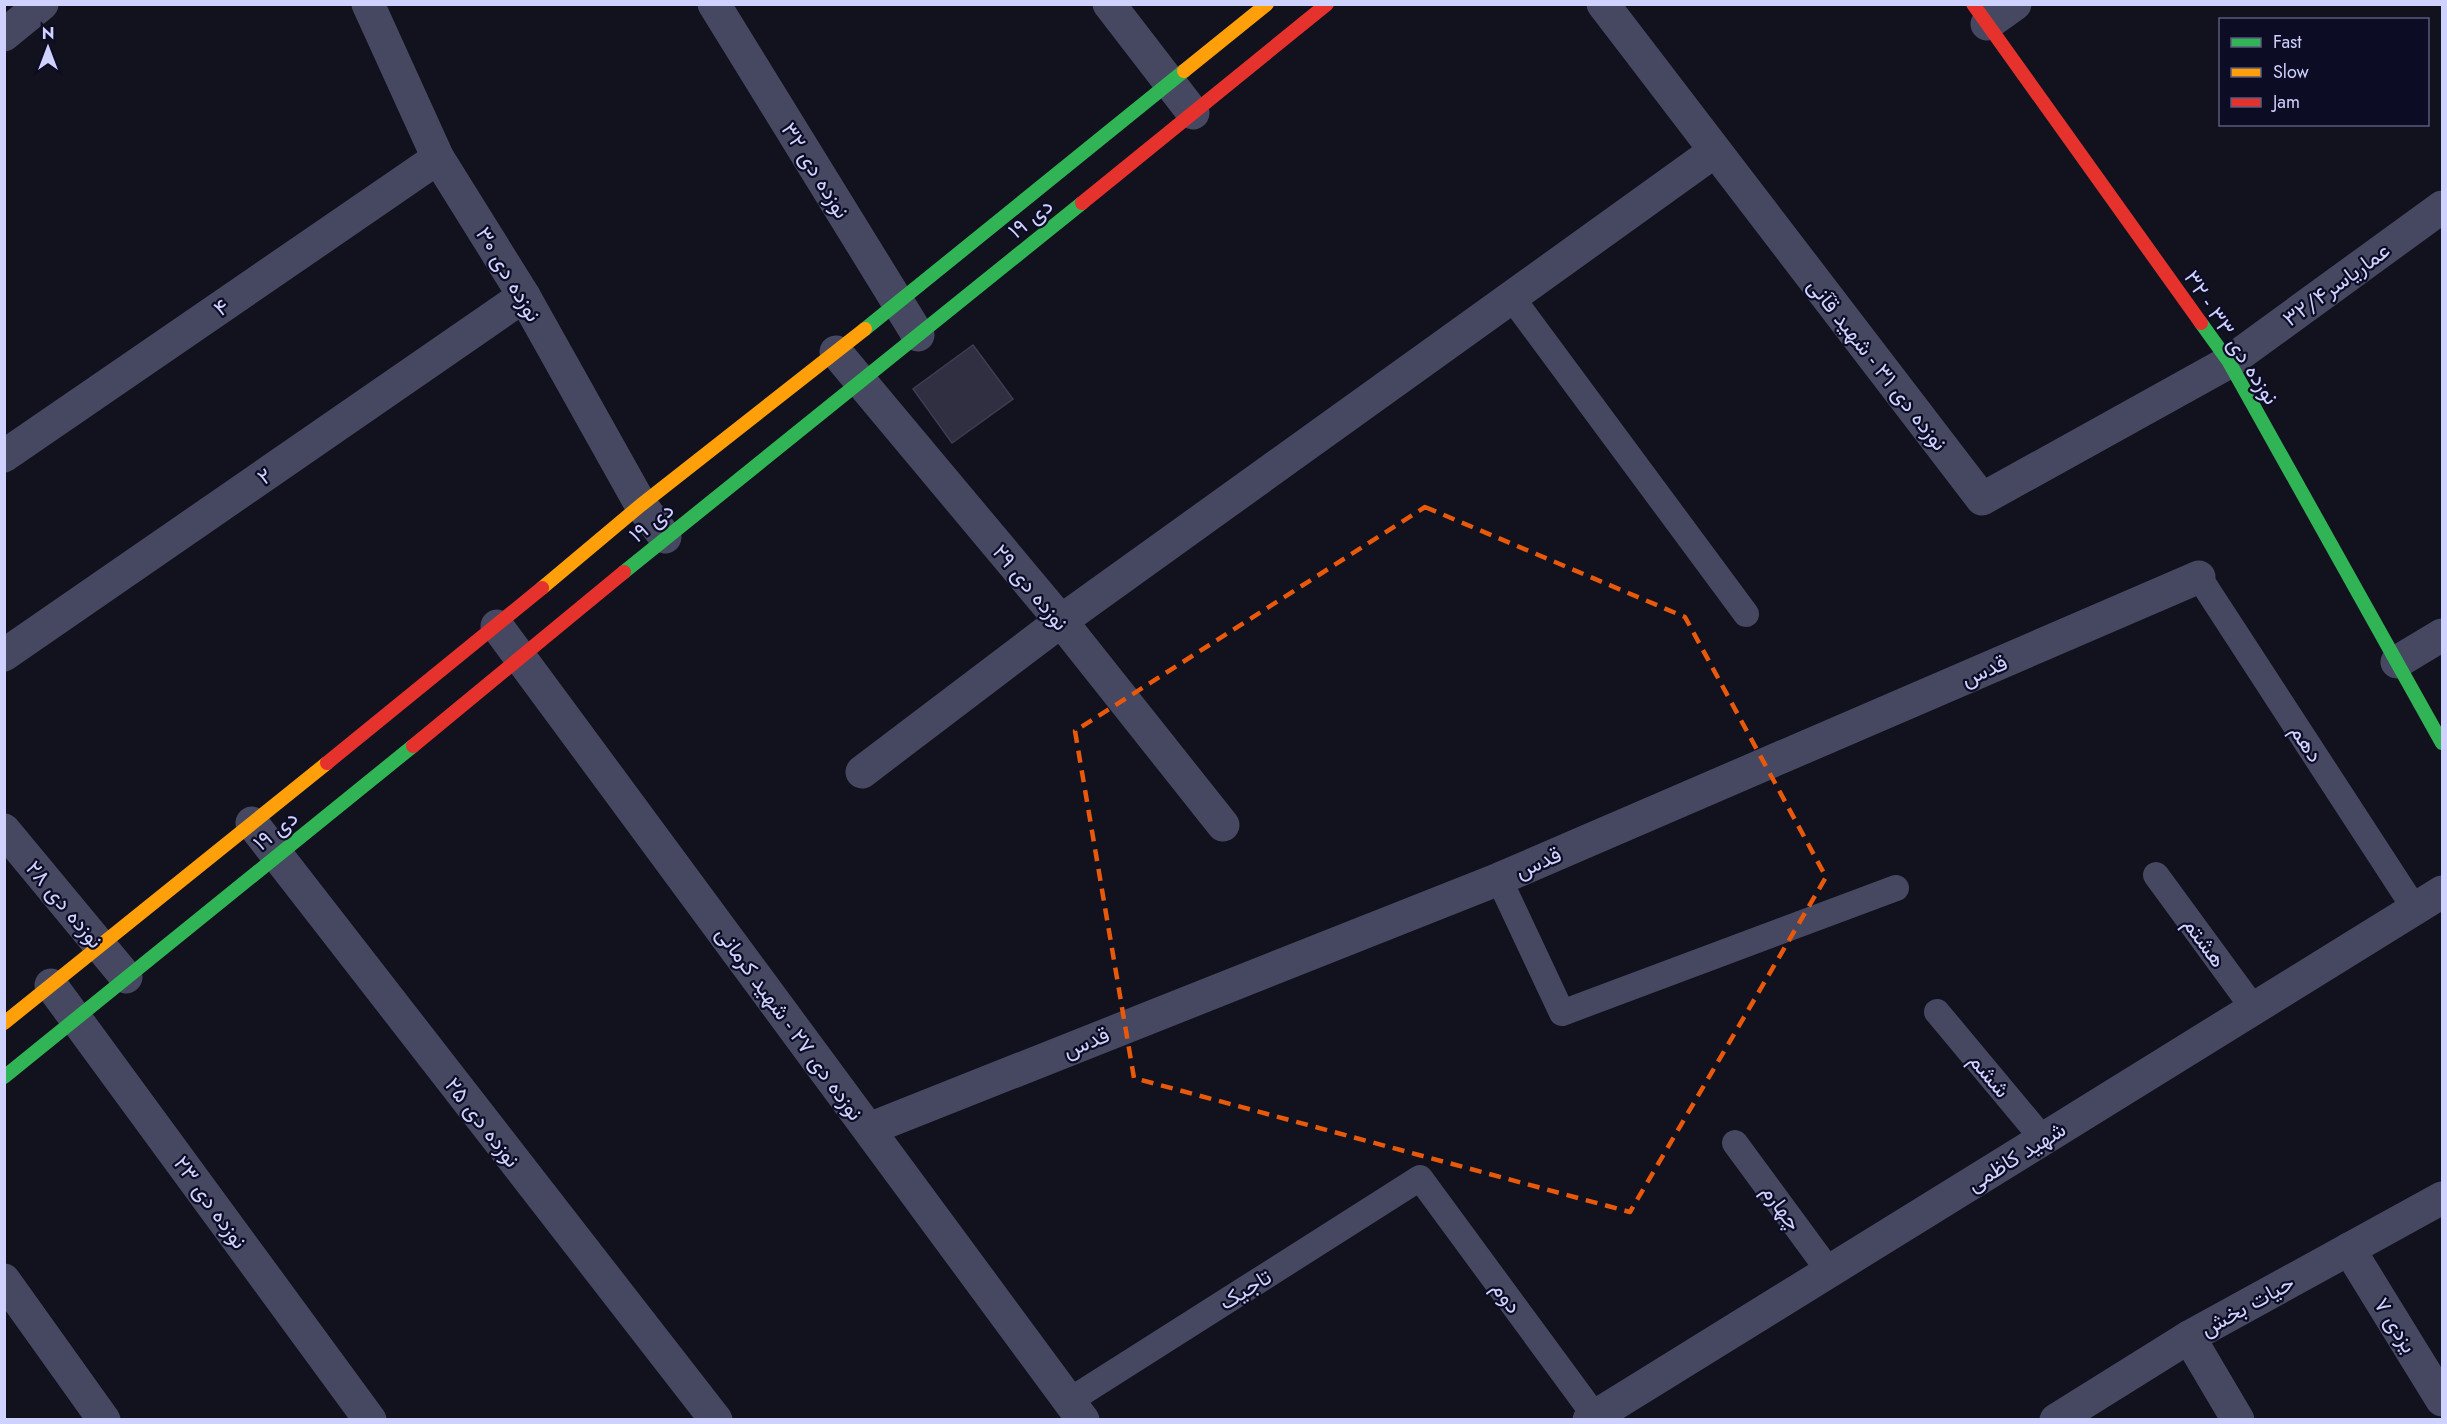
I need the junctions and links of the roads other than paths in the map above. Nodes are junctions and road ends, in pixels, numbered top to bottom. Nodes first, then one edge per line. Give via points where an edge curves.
1 (42, 4) edge
2 (368, 4) edge
3 (714, 4) edge
4 (1109, 4) edge
5 (1267, 4) edge
6 (1603, 4) edge
7 (2015, 4) edge
8 (1315, 8) edge
9 (1980, 14) edge
10 (4, 35) edge
11 (1169, 83) junction
12 (1193, 113) junction
13 (1714, 151) junction
14 (438, 158) junction
15 (2442, 207) edge
16 (524, 296) junction
17 (1512, 298) junction
18 (898, 303) junction
19 (918, 335) junction
20 (837, 352) junction
21 (2229, 362) junction
22 (861, 382) junction
23 (4, 456) edge
24 (641, 505) junction
25 (664, 537) junction
26 (2199, 577) joint
27 (1746, 614) dead end
28 (1060, 621) junction
29 (497, 626) junction
30 (2442, 635) edge
31 (4, 655) edge
32 (521, 658) junction
33 (2397, 662) junction
34 (2442, 743) edge
35 (862, 772) dead end
36 (252, 823) junction
37 (1222, 825) dead end
38 (4, 830) edge
39 (276, 856) junction
40 (2156, 875) dead end
41 (1499, 879) junction
42 (1896, 888) dead end
43 (2429, 900) edge
44 (100, 945) junction
45 (126, 977) junction
46 (51, 985) junction
47 (2254, 1008) junction
48 (1937, 1012) dead end
49 (76, 1018) junction
50 (4, 1023) edge
51 (4, 1077) edge
52 (869, 1129) junction
53 (2043, 1139) junction
54 (1735, 1143) dead end
55 (1420, 1178) joint
56 (2442, 1198) edge
57 (2349, 1249) junction
58 (1829, 1271) junction
59 (4, 1280) edge
60 (2189, 1337) junction
61 (2442, 1400) edge
62 (1076, 1410) edge
63 (1592, 1418) edge
64 (104, 1419) edge
65 (370, 1419) edge
66 (716, 1419) edge
67 (2056, 1419) edge
68 (2238, 1419) edge

1 - 10 street
2 - 14 street, نوزده دی ۳۰
3 - 18 street, نوزده دی ۳۲
4 - 11 street
5 - 11 main road, ۱۹ دی
6 - 13 street, نوزده دی ۳۱ - شهید قآنی
7 - 9 street
8 - 12 main road, ۱۹ دی
9 - 21 main road, ۳۲ - نوزده دی ۳۳
11 - 12 street
11 - 18 main road, ۱۹ دی
12 - 19 main road, ۱۹ دی
13 - 17 street
13 - 21 street, نوزده دی ۳۱ - شهید قآنی via 1982,499
14 - 16 street, نوزده دی ۳۰
14 - 23 street, ۴
15 - 21 street, عماریاسر۳۲/۴
16 - 24 street, نوزده دی ۳۰
16 - 31 street, ۲
17 - 27 lane
17 - 28 street
18 - 19 street, نوزده دی ۳۲
18 - 20 main road, ۱۹ دی
19 - 22 main road, ۱۹ دی
20 - 22 street, نوزده دی ۲۹
20 - 24 main road, ۱۹ دی
21 - 33 main road, ۳۲ - نوزده دی ۳۳
22 - 25 main road, ۱۹ دی
22 - 28 street, نوزده دی ۲۹
24 - 25 street, نوزده دی ۳۰
24 - 29 main road, ۱۹ دی
25 - 32 main road, ۱۹ دی
26 - 41 street, قدس
26 - 43 lane, دهم
28 - 35 street
28 - 37 street, نوزده دی ۲۹
29 - 32 street, نوزده دی ۲۷ - شهید کرمانی
29 - 36 main road, ۱۹ دی
30 - 33 street
32 - 39 main road, ۱۹ دی
32 - 52 street, نوزده دی ۲۷ - شهید کرمانی
33 - 34 main road, ۳۲ - نوزده دی ۳۳
36 - 39 street, نوزده دی ۲۵
36 - 44 main road, ۱۹ دی
38 - 44 street, نوزده دی ۲۸
39 - 45 main road, ۱۹ دی
39 - 66 street, نوزده دی ۲۵
40 - 47 lane, هشتم
41 - 42 lane via 1562,1013
41 - 52 street, قدس
43 - 47 street, شهید کاظمی
44 - 45 street, نوزده دی ۲۸
44 - 46 main road, ۱۹ دی
45 - 49 main road, ۱۹ دی
46 - 49 street, نوزده دی ۲۳
46 - 50 main road, ۱۹ دی
47 - 53 street, شهید کاظمی
48 - 53 lane, ششم
49 - 51 main road, ۱۹ دی
49 - 65 street, نوزده دی ۲۳
52 - 62 street, نوزده دی ۲۷ - شهید کرمانی
53 - 58 street, شهید کاظمی
54 - 58 lane, چهارم
55 - 62 lane, تاجیک
55 - 63 lane, دوم
56 - 57 street, حیات بخش
57 - 60 street, حیات بخش
57 - 61 street, یزدی ۷
58 - 63 street, شهید کاظمی
59 - 64 street
60 - 67 street, حیات بخش
60 - 68 street

